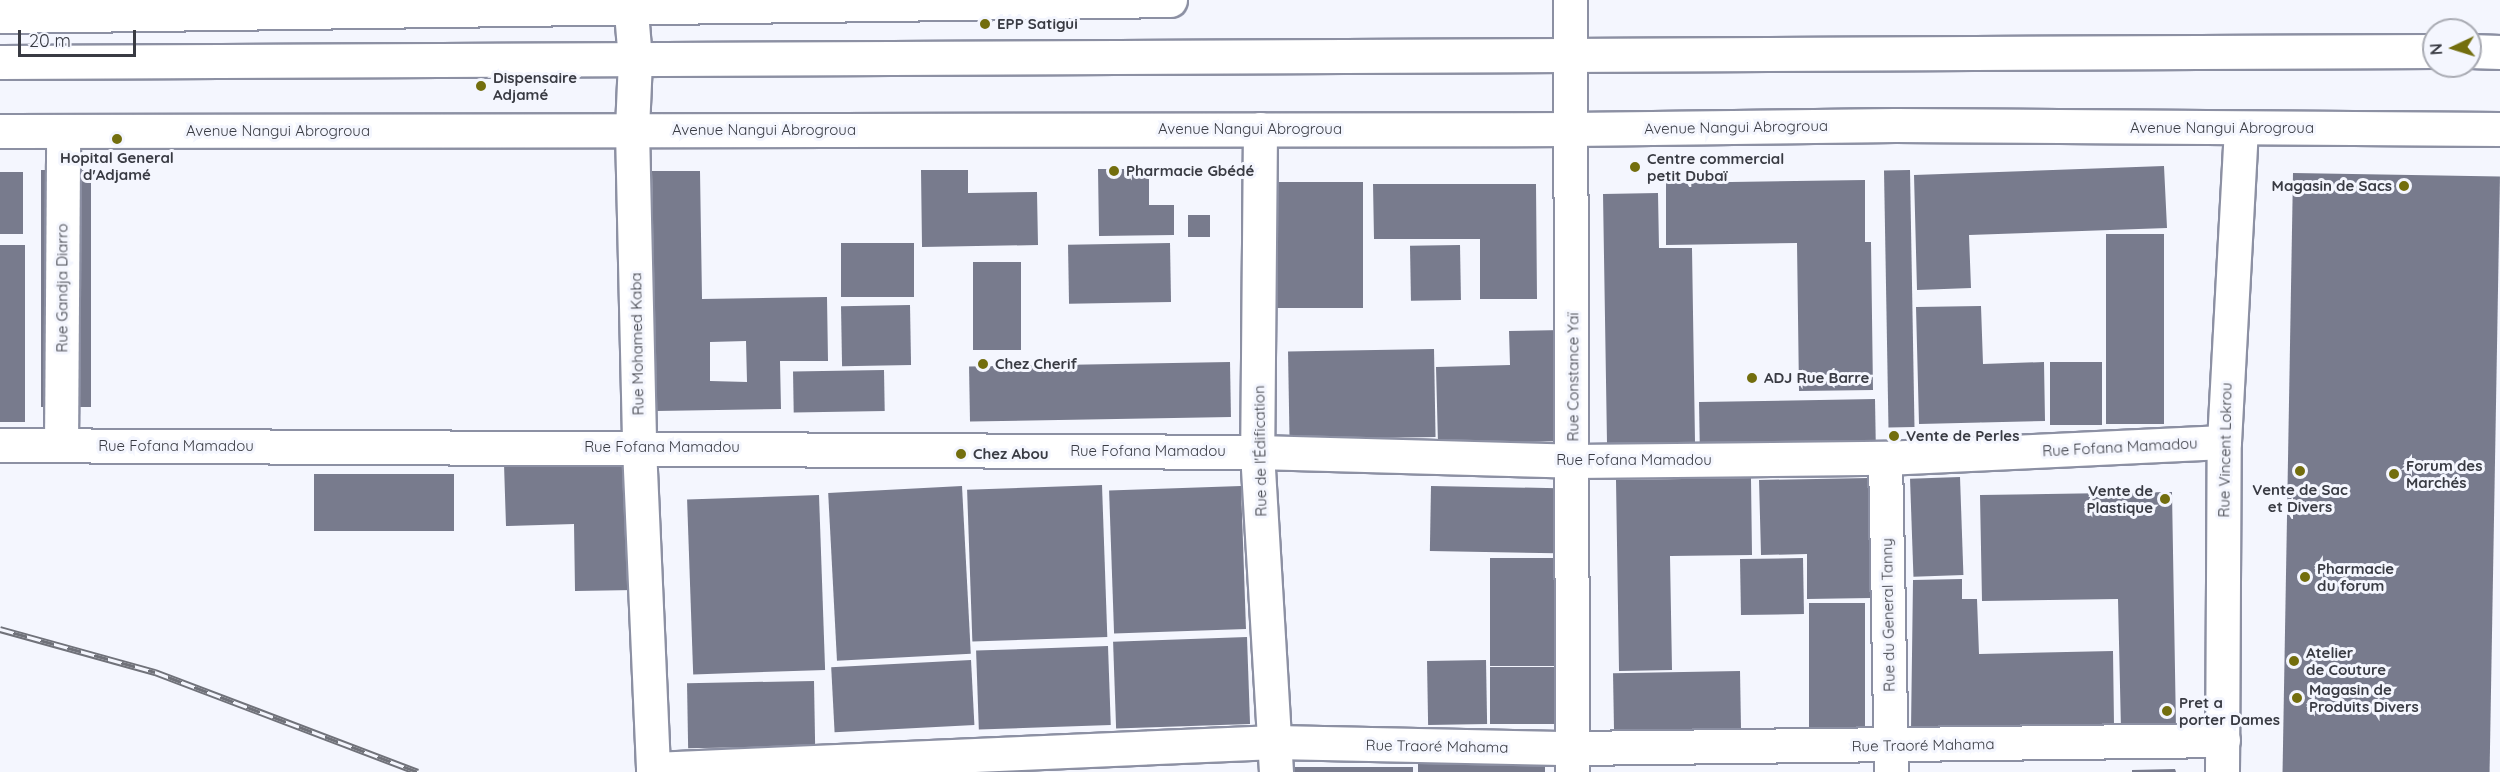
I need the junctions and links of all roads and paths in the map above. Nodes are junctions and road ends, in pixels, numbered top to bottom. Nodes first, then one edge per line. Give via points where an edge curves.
1 (1170, 0) edge
2 (1570, 0) edge
3 (630, 3) edge
4 (0, 16) edge
5 (2422, 51) edge
6 (2482, 51) edge
7 (2500, 52) edge
8 (1570, 54) junction
9 (635, 60) junction
10 (0, 62) edge
11 (1260, 129) junction
12 (1571, 129) junction
13 (2241, 129) junction
14 (2500, 129) edge
15 (632, 130) junction
16 (0, 131) edge
17 (63, 131) junction
18 (2224, 442) junction
19 (0, 445) edge
20 (61, 445) junction
21 (639, 447) junction
22 (1257, 452) junction
23 (1885, 458) junction
24 (1573, 461) junction
25 (2223, 740) junction
26 (1275, 757) edge
27 (1891, 759) edge
28 (1572, 760) edge
29 (653, 771) edge
30 (2222, 772) edge

1 - 3 street
2 - 8 street, Rue Constance Yaï
3 - 4 street
3 - 9 street, Rue Mohamed Kaba
5 - 8 street
6 - 7 street
8 - 9 street
8 - 12 street, Rue Constance Yaï
9 - 10 street
9 - 15 street, Rue Mohamed Kaba
11 - 12 street, Avenue Nangui Abrogroua
11 - 15 street, Avenue Nangui Abrogroua
11 - 22 street, Rue de l'Édification
12 - 13 street, Avenue Nangui Abrogroua via 1895,125
12 - 24 street, Rue Constance Yaï
13 - 14 street, Avenue Nangui Abrogroua
13 - 18 street, Rue Vincent Lokrou
15 - 17 street, Avenue Nangui Abrogroua
15 - 21 street, Rue Mohamed Kaba
16 - 17 street, Avenue Nangui Abrogroua
17 - 20 street, Rue Gandja Diarro
18 - 23 street, Rue Fofana Mamadou
18 - 25 street, Rue Vincent Lokrou
19 - 20 street, Rue Fofana Mamadou
20 - 21 street, Rue Fofana Mamadou
21 - 22 street, Rue Fofana Mamadou
21 - 29 street, Rue Mohamed Kaba
22 - 24 street, Rue Fofana Mamadou
22 - 26 street, Rue de l'Édification
23 - 24 street, Rue Fofana Mamadou
23 - 27 street, Rue du General Tanny
24 - 28 street, Rue Constance Yaï
25 - 27 street, Rue Traoré Mahama
25 - 30 street, Rue Vincent Lokrou
26 - 28 street, Rue Traoré Mahama
26 - 29 street, Rue Traoré Mahama
27 - 28 street, Rue Traoré Mahama

